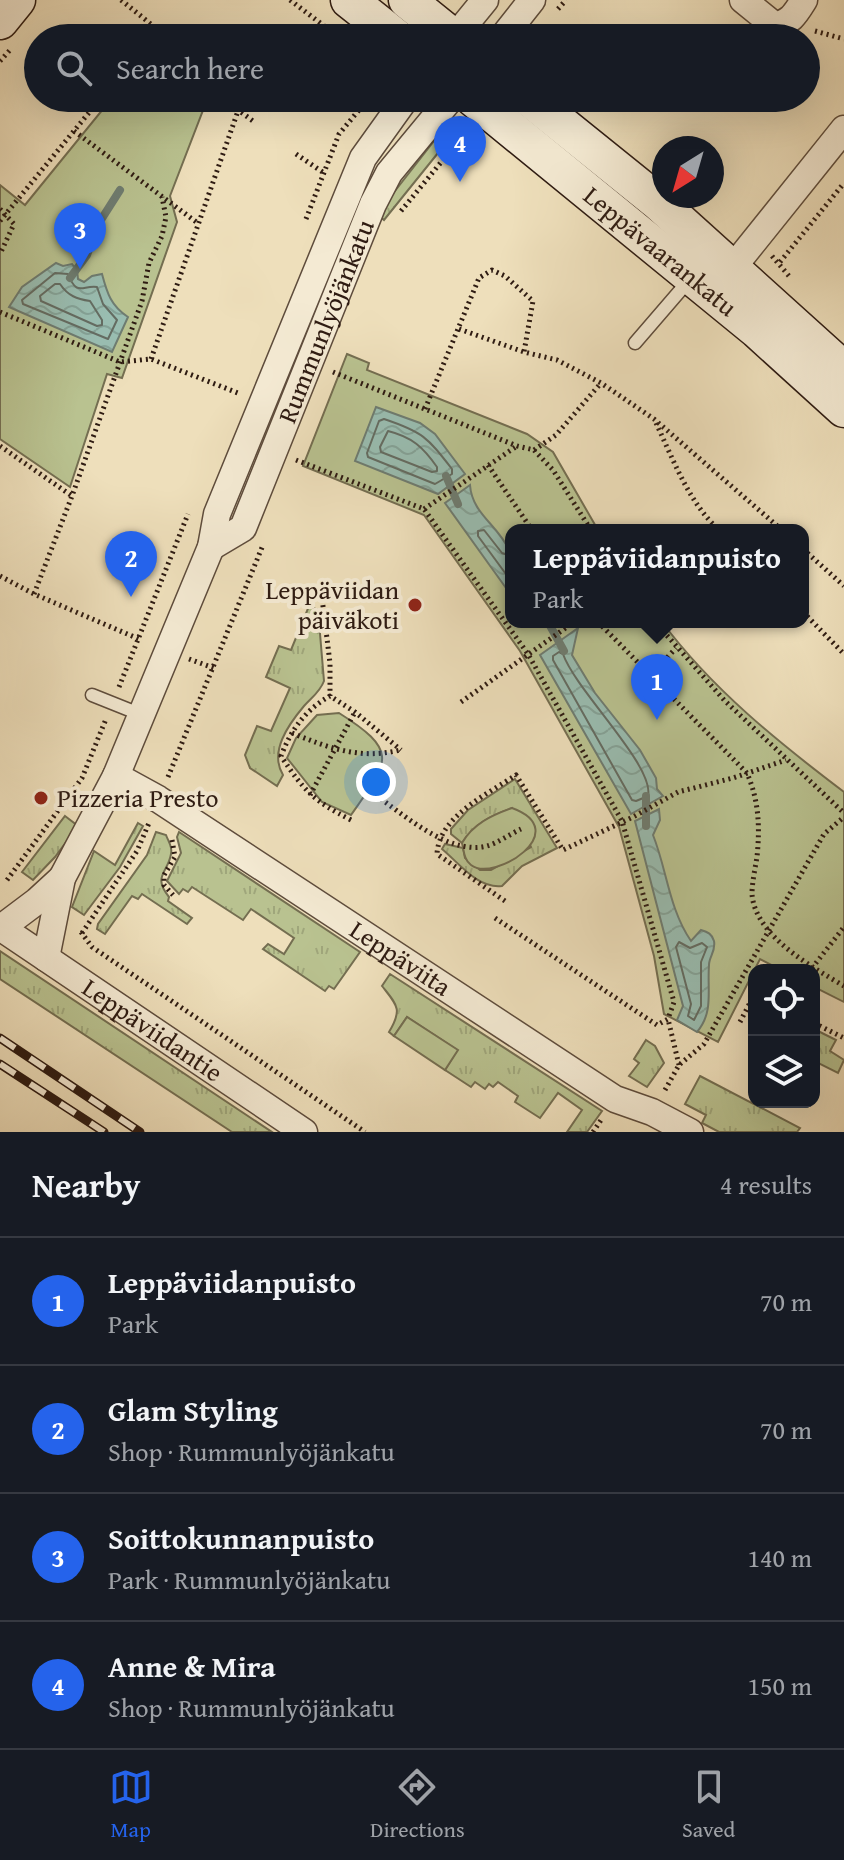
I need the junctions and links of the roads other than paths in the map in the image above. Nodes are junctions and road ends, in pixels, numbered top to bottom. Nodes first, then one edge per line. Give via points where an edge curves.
1 (17, 0) edge
2 (349, 0) edge
3 (407, 0) edge
4 (485, 0) edge
5 (532, 0) edge
6 (743, 0) edge
7 (804, 0) edge
8 (0, 21) edge
9 (379, 24) edge
10 (437, 24) edge
11 (465, 24) edge
12 (513, 24) edge
13 (773, 24) edge
14 (784, 24) edge
15 (396, 112) edge
16 (439, 112) edge
17 (492, 112) edge
18 (546, 112) edge
19 (844, 129) edge
20 (709, 269) junction
21 (635, 343) dead end
22 (844, 370) edge
23 (844, 409) edge
24 (211, 547) junction
25 (92, 695) dead end
26 (142, 715) junction
27 (116, 776) junction
28 (62, 878) junction
29 (1, 927) edge
30 (46, 958) junction
31 (644, 1122) edge
32 (304, 1132) edge
33 (690, 1132) edge

1 - 8 main road
2 - 9 main road
3 - 10 main road
4 - 11 street
5 - 12 street
6 - 13 street
7 - 14 street
15 - 24 street, Rummunlyöjänkatu via 363,158 217,514
16 - 24 street, Rummunlyöjänkatu via 389,173 373,204 243,528
17 - 20 main road, Leppävaarankatu
18 - 20 main road, Leppävaarankatu via 658,202
19 - 20 street
20 - 21 lane
20 - 22 main road, Leppävaarankatu
20 - 23 main road, Leppävaarankatu via 757,330
24 - 26 street, Rummunlyöjänkatu
25 - 26 lane
26 - 27 street, Rummunlyöjänkatu
27 - 28 street, Rummunlyöjänkatu
27 - 31 street, Leppäviita
28 - 29 street
28 - 30 street
29 - 30 street, Leppäviidantie
30 - 32 street, Leppäviidantie
31 - 33 street, Leppäviita

